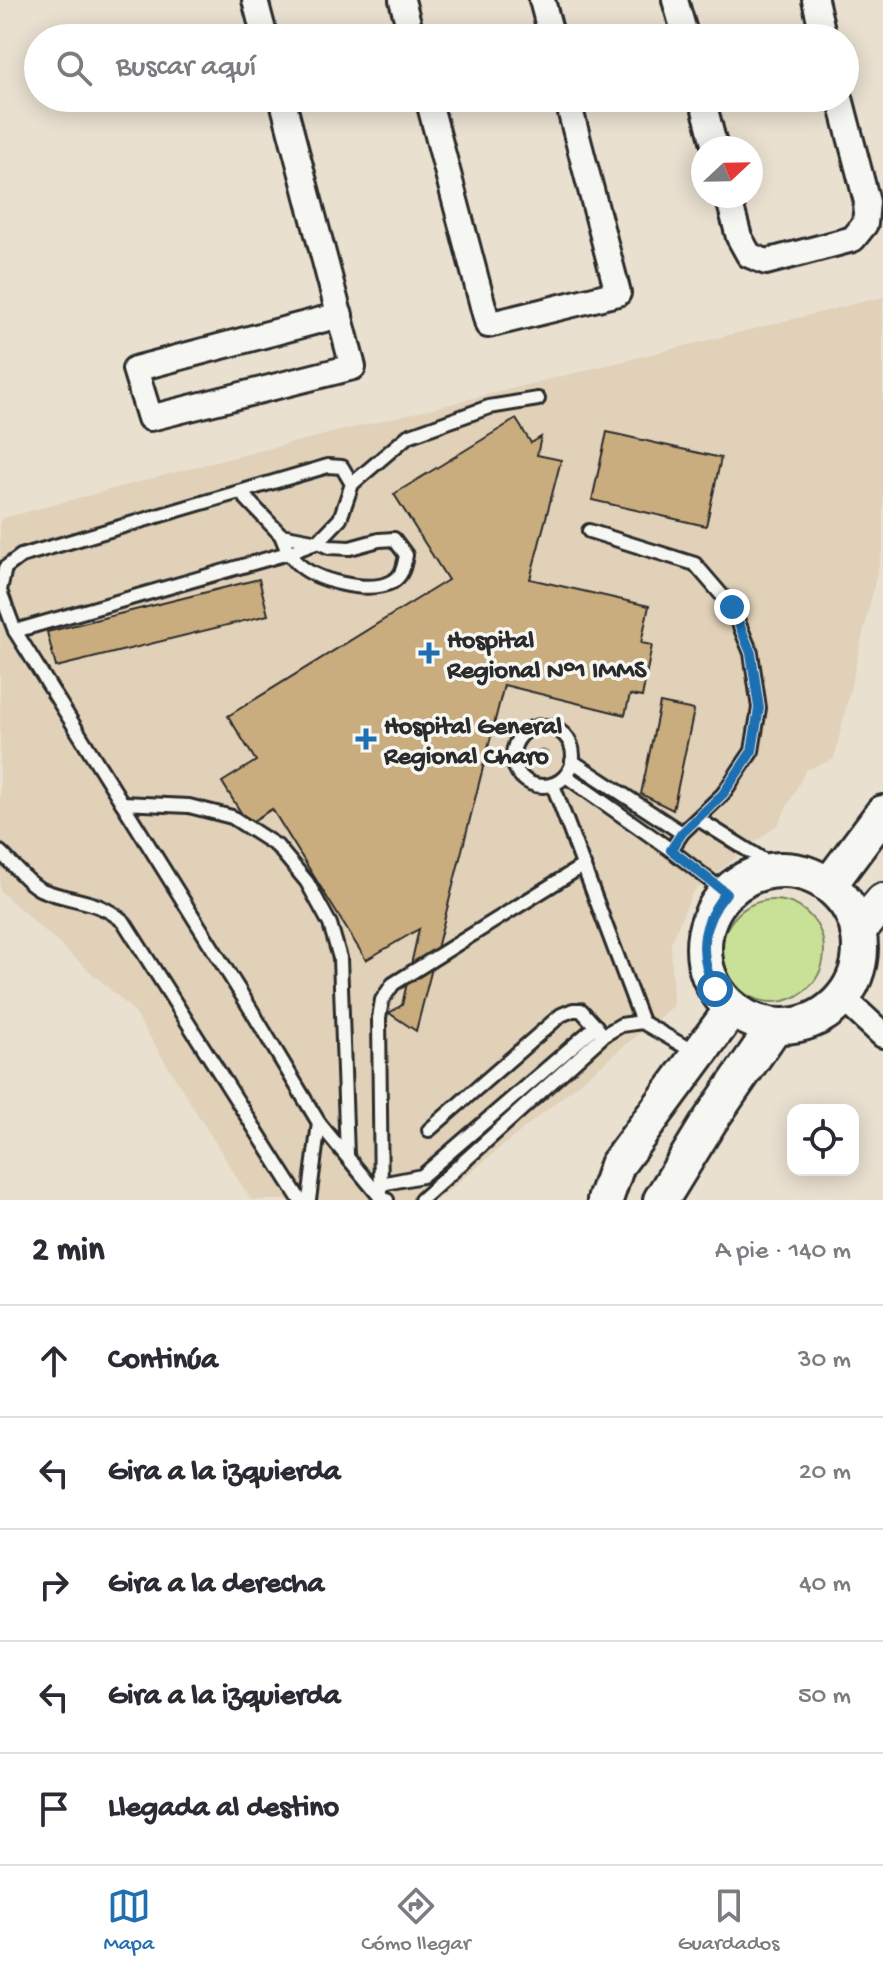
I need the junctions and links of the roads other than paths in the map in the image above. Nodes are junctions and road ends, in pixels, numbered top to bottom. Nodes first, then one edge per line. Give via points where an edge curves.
1 (255, 0) edge
2 (402, 0) edge
3 (542, 0) edge
4 (675, 0) edge
5 (815, 0) edge
6 (261, 24) edge
7 (408, 24) edge
8 (548, 24) edge
9 (682, 24) edge
10 (821, 24) edge
11 (286, 112) edge
12 (432, 112) edge
13 (571, 112) edge
14 (706, 112) edge
15 (844, 112) edge
16 (712, 136) edge
17 (731, 208) edge
18 (340, 315) junction
19 (538, 399) dead end
20 (352, 484) junction
21 (240, 492) junction
22 (589, 531) dead end
23 (281, 535) junction
24 (318, 542) junction
25 (288, 553) junction
26 (21, 556) junction
27 (0, 562) edge
28 (0, 590) edge
29 (3, 608) edge
30 (15, 631) junction
31 (572, 761) junction
32 (566, 776) junction
33 (553, 785) junction
34 (122, 803) junction
35 (883, 813) edge
36 (698, 819) junction
37 (682, 833) junction
38 (671, 850) junction
39 (0, 852) edge
40 (584, 865) junction
41 (778, 869) junction
42 (829, 885) junction
43 (726, 893) junction
44 (883, 901) edge
45 (858, 931) junction
46 (843, 998) junction
47 (732, 1009) junction
48 (642, 1022) junction
49 (775, 1026) junction
50 (600, 1030) junction
51 (883, 1035) edge
52 (699, 1055) junction
53 (319, 1123) junction
54 (429, 1130) dead end
55 (347, 1155) junction
56 (381, 1184) junction
57 (383, 1199) edge
58 (300, 1200) edge
59 (309, 1200) edge
60 (421, 1200) edge
61 (605, 1200) edge
62 (661, 1200) edge

1 - 6 street
2 - 7 street
3 - 8 street
4 - 9 street
5 - 10 street
11 - 18 street
12 - 13 street via 488,325 618,293
14 - 16 street
15 - 17 street via 867,202 865,224 853,239 766,262 749,255
18 - 18 street via 135,369 150,418 353,367
19 - 20 lane via 489,407 408,436
20 - 21 lane via 342,467 328,466
20 - 24 lane via 340,519
21 - 23 lane
21 - 26 lane
22 - 36 lane via 695,564 732,607 751,653 759,708 752,751 723,794
23 - 24 lane
23 - 25 lane
24 - 25 lane
24 - 25 lane via 350,548 394,539 406,555 402,572 393,582 366,588 318,578
25 - 30 lane
26 - 27 lane
26 - 28 lane via 5,568
28 - 29 lane
29 - 30 lane
30 - 34 lane
31 - 32 lane
31 - 33 lane via 569,742 555,729 536,727 520,737 513,755 518,774 534,785
31 - 37 lane
32 - 33 lane
32 - 38 lane
33 - 40 lane
34 - 53 lane
34 - 55 lane via 189,806 232,817 277,846 307,882 330,924 340,958
35 - 42 street
36 - 37 lane
36 - 41 lane
37 - 38 lane
38 - 43 lane
39 - 58 lane via 39,889 93,903 124,922
40 - 48 lane
40 - 56 lane via 393,984 382,1000
41 - 42 street via 796,870
41 - 43 street via 748,877
42 - 45 street via 846,902
43 - 47 street via 711,915 703,950 715,989
44 - 45 street
45 - 46 street via 855,976
46 - 49 street via 804,1024
46 - 51 street
47 - 49 street
47 - 52 street
48 - 50 lane
48 - 52 lane
49 - 62 street
50 - 54 lane via 581,1010 561,1015
50 - 56 lane via 422,1176
50 - 60 lane
52 - 61 street via 617,1165
53 - 55 lane
53 - 59 lane
55 - 57 lane
56 - 57 lane

